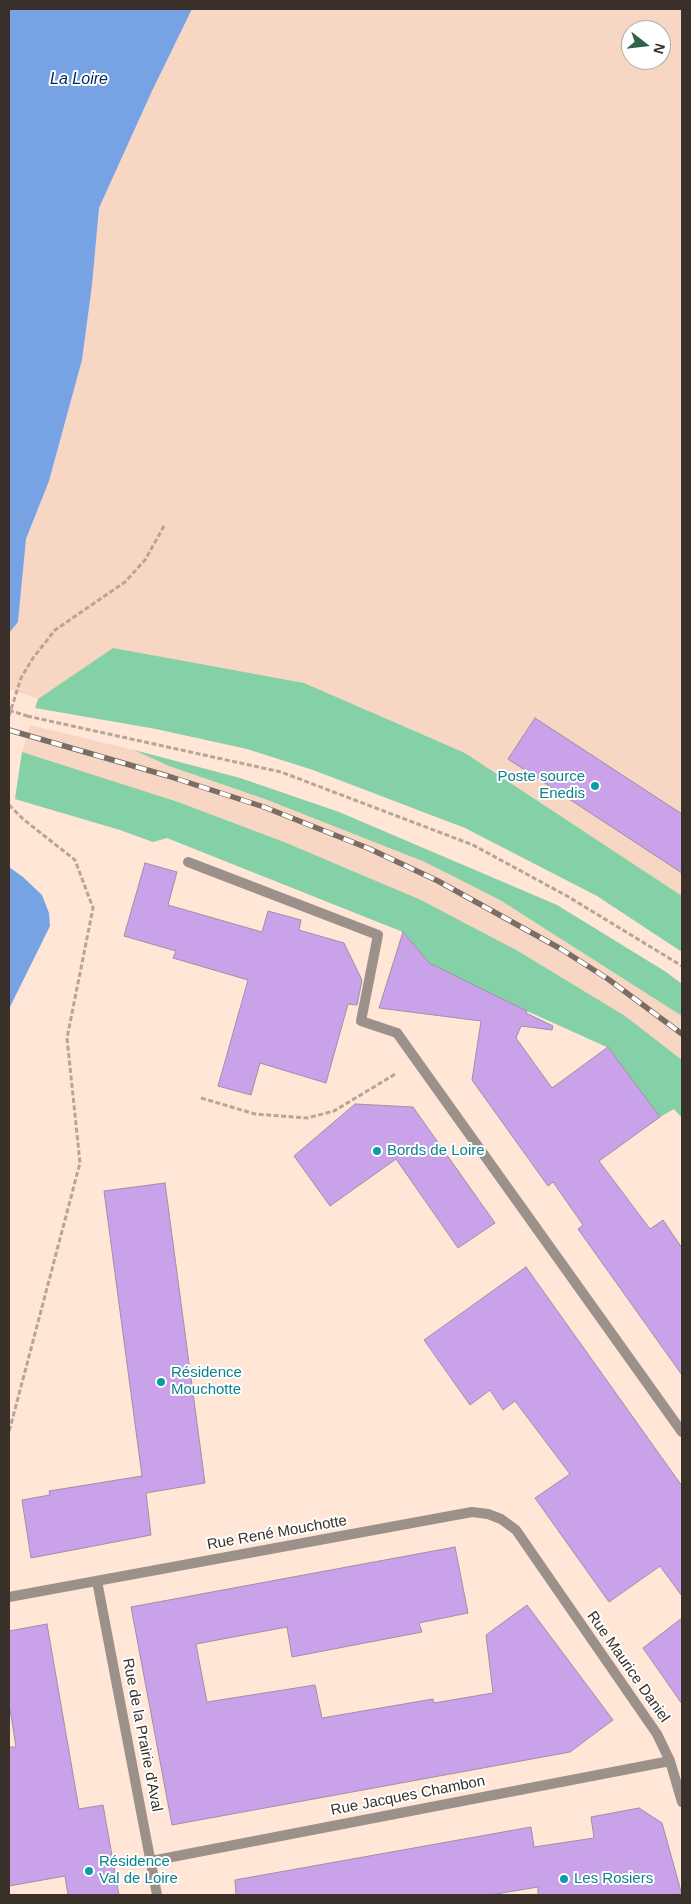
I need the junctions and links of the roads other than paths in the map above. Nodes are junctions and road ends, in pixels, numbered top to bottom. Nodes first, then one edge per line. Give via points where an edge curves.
1 (188, 862) dead end
2 (682, 1432) edge
3 (533, 1557) joint
4 (97, 1581) junction
5 (9, 1597) edge
6 (670, 1761) junction
7 (682, 1802) edge
8 (151, 1861) junction
9 (157, 1895) edge

1 - 2 street via 378,935 361,1021 397,1033
3 - 4 street, Rue René Mouchotte via 516,1530 501,1519 472,1512
3 - 6 street, Rue Maurice Daniel via 657,1734
4 - 5 street, Rue René Mouchotte
4 - 8 street, Rue de la Prairie d'Aval
6 - 7 street, Rue Maurice Daniel
6 - 8 street, Rue Jacques Chambon
8 - 9 street, Rue de la Prairie d'Aval

